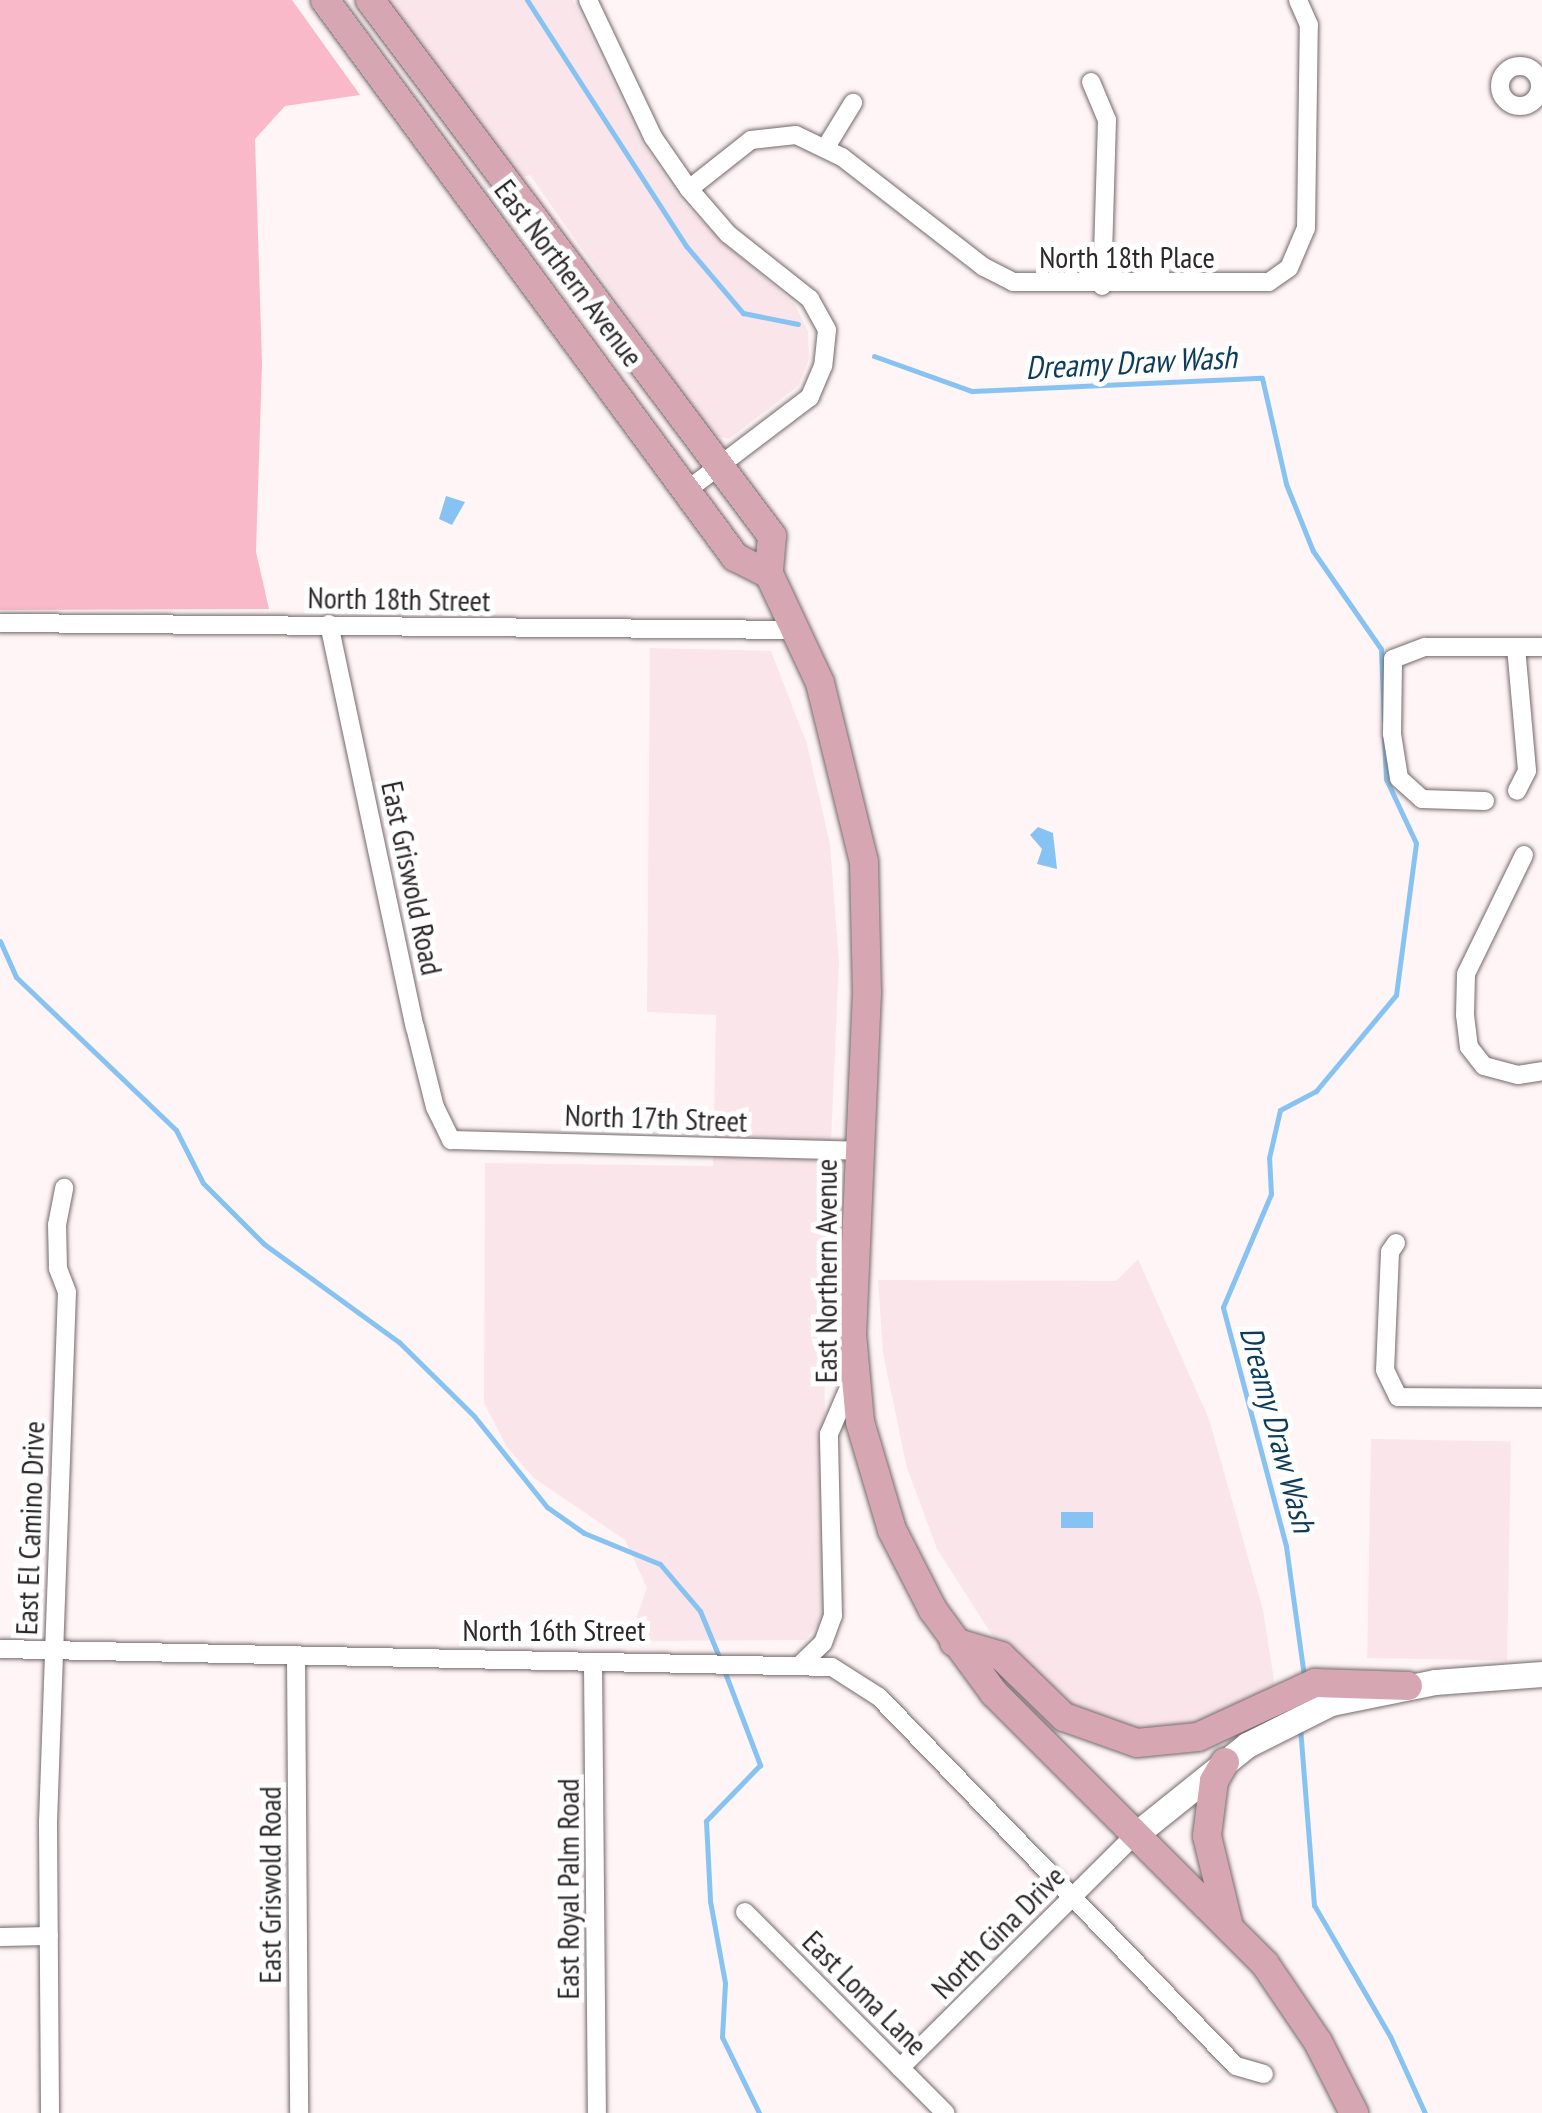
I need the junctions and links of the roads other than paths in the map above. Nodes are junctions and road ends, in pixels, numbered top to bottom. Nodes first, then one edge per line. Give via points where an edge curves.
1 (325, 0) edge
2 (370, 0) edge
3 (588, 0) edge
4 (1298, 0) edge
5 (1091, 82) dead end
6 (853, 103) dead end
7 (826, 146) junction
8 (689, 189) junction
9 (1102, 286) junction
10 (722, 464) junction
11 (689, 488) junction
12 (769, 574) junction
13 (0, 623) edge
14 (329, 624) junction
15 (796, 630) junction
16 (1516, 647) junction
17 (1542, 647) edge
18 (1517, 791) dead end
19 (1484, 801) dead end
20 (1524, 855) dead end
21 (1542, 1071) edge
22 (452, 1140) joint
23 (859, 1151) junction
24 (64, 1188) dead end
25 (1396, 1243) dead end
26 (855, 1373) junction
27 (1542, 1398) edge
28 (954, 1642) junction
29 (0, 1649) edge
30 (54, 1649) junction
31 (296, 1657) junction
32 (594, 1664) junction
33 (801, 1664) junction
34 (1542, 1674) edge
35 (1408, 1686) joint
36 (1280, 1713) junction
37 (1225, 1762) junction
38 (1134, 1835) junction
39 (1075, 1896) junction
40 (745, 1912) dead end
41 (1230, 1928) junction
42 (50, 1936) junction
43 (0, 1938) edge
44 (900, 2068) junction
45 (1264, 2074) dead end
46 (50, 2113) edge
47 (299, 2113) edge
48 (597, 2113) edge
49 (945, 2113) edge
50 (1354, 2113) edge

1 - 11 main road, East Northern Avenue
2 - 10 main road, East Northern Avenue
3 - 8 street via 654,137
4 - 9 street, North 18th Place via 1309,25 1306,228 1289,268 1269,282
5 - 9 street via 1107,120
6 - 7 street
7 - 8 street, North 18th Place via 796,135 752,140
7 - 9 street, North 18th Place via 998,276 1032,285
8 - 10 street via 728,234 810,299 827,330 810,398
10 - 11 street
10 - 12 main road, East Northern Avenue via 772,536
11 - 12 main road, East Northern Avenue via 735,557
12 - 15 main road, East Northern Avenue
13 - 14 street, North 18th Street
14 - 15 street, North 18th Street
14 - 22 street, East Griswold Road via 415,1027 435,1107
15 - 23 main road, East Northern Avenue via 833,725 864,862 868,959
16 - 17 street
16 - 18 street via 1528,770
16 - 19 street via 1426,647 1393,659 1399,778 1412,796
20 - 21 street via 1466,974 1465,1015 1469,1047 1484,1066 1518,1075
22 - 23 street, North 17th Street
23 - 26 main road, East Northern Avenue
24 - 30 street, East El Camino Drive via 58,1268 67,1292
25 - 27 street via 1390,1252 1385,1370 1398,1397
26 - 28 main road, East Northern Avenue via 860,1422 892,1530
26 - 33 street via 828,1434 833,1616 823,1642
28 - 36 main road via 1002,1656 1064,1717 1127,1742 1198,1736
28 - 38 main road, East Northern Avenue via 994,1693
29 - 30 street, North 16th Street
30 - 31 street, North 16th Street
30 - 42 street, East El Camino Drive
31 - 32 street, North 16th Street
31 - 47 street, East Griswold Road
32 - 33 street, North 16th Street
32 - 48 street, East Royal Palm Road
33 - 39 street via 832,1667 865,1684
34 - 35 main road
35 - 36 main road via 1323,1693
36 - 37 main road
37 - 38 main road
37 - 41 main road via 1214,1781 1206,1836
38 - 39 street, North Gina Drive
38 - 41 main road, East Northern Avenue
39 - 44 street, North Gina Drive
39 - 45 street via 1236,2066
40 - 44 street, East Loma Lane
41 - 50 main road, East Northern Avenue via 1294,2002
42 - 43 street
42 - 46 street, East El Camino Drive
44 - 49 street, East Loma Lane

